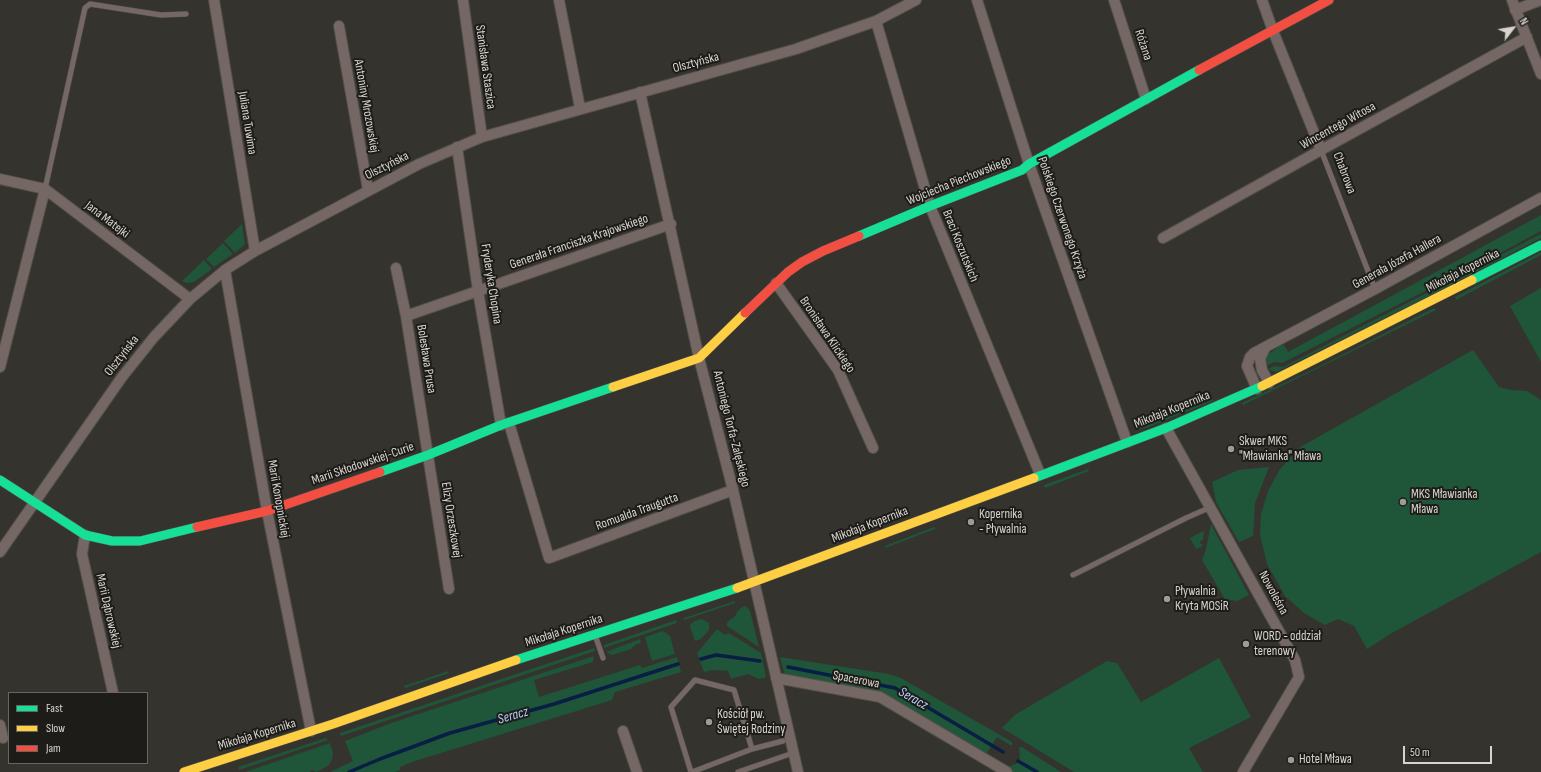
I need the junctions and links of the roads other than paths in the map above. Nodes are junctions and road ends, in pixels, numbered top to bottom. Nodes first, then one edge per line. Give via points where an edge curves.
1 (214, 0) edge
2 (463, 0) edge
3 (559, 0) edge
4 (916, 0) edge
5 (977, 0) edge
6 (1114, 0) edge
7 (1262, 0) edge
8 (1329, 0) edge
9 (1541, 0) edge
10 (1514, 5) edge
11 (186, 14) dead end
12 (876, 21) junction
13 (339, 26) dead end
14 (1272, 31) junction
15 (1527, 37) junction
16 (1541, 74) edge
17 (640, 92) junction
18 (1146, 99) junction
19 (580, 108) junction
20 (482, 137) junction
21 (458, 147) junction
22 (1321, 150) junction
23 (1029, 164) junction
24 (0, 179) edge
25 (45, 189) junction
26 (368, 190) junction
27 (1541, 198) edge
28 (930, 206) junction
29 (670, 224) junction
30 (1163, 238) dead end
31 (1541, 245) edge
32 (255, 251) junction
33 (396, 268) dead end
34 (224, 270) junction
35 (776, 283) junction
36 (1375, 289) junction
37 (478, 291) junction
38 (190, 299) junction
39 (406, 316) junction
40 (1265, 348) junction
41 (699, 358) junction
42 (0, 367) edge
43 (1269, 383) junction
44 (1257, 389) junction
45 (505, 424) junction
46 (1166, 428) junction
47 (1127, 442) junction
48 (873, 448) dead end
49 (428, 455) junction
50 (1040, 474) junction
51 (0, 480) edge
52 (733, 490) junction
53 (35, 501) junction
54 (1211, 507) junction
55 (266, 511) junction
56 (85, 535) junction
57 (0, 552) edge
58 (549, 558) joint
59 (1073, 575) dead end
60 (754, 583) junction
61 (450, 589) dead end
62 (595, 634) junction
63 (603, 658) dead end
64 (776, 678) junction
65 (113, 692) edge
66 (0, 725) edge
67 (623, 731) dead end
68 (311, 732) junction
69 (3, 738) dead end
70 (783, 741) dead end
71 (752, 749) junction
72 (793, 754) junction
73 (702, 770) edge
74 (184, 772) edge
75 (637, 772) edge
76 (692, 772) edge
77 (738, 772) edge
78 (798, 772) edge
79 (1007, 772) edge
80 (1243, 772) edge

1 - 32 street, Juliana Tuwima
2 - 20 street, Stanisława Staszica
3 - 19 street
4 - 12 street, Olsztyńska
5 - 23 street, Polskiego Czerwonego Krzyża
6 - 18 street, Różana
7 - 14 street, Chabrowa
8 - 14 street, Wojciecha Piechowskiego
9 - 10 street
10 - 15 street
11 - 25 lane via 154,14 90,4 85,8
12 - 17 street, Olsztyńska via 796,49
12 - 28 street, Braci Koszutskich
13 - 26 street, Antoniny Mrozowskiej
14 - 18 street, Wojciecha Piechowskiego
14 - 22 street, Chabrowa
15 - 16 street
15 - 22 street, Wincentego Witosa
17 - 19 street, Olsztyńska
17 - 29 street, Antoniego Torfa-Załęskiego
18 - 23 street, Wojciecha Piechowskiego
19 - 20 street, Olsztyńska
20 - 21 street, Olsztyńska
21 - 26 street, Olsztyńska
21 - 37 street, Fryderyka Chopina
22 - 30 street, Wincentego Witosa
22 - 36 lane, Chabrowa
23 - 28 street, Wojciecha Piechowskiego via 1022,170
23 - 47 street, Polskiego Czerwonego Krzyża
24 - 25 street, Jana Matejki
25 - 38 street, Jana Matejki
25 - 42 street
26 - 32 street, Olsztyńska
27 - 36 street, Generała Józefa Hallera
28 - 35 street, Wojciecha Piechowskiego via 823,251 802,262
28 - 50 street, Braci Koszutskich
29 - 37 street, Generała Franciszka Krajowskiego
29 - 41 street, Antoniego Torfa-Załęskiego
31 - 43 street, Mikołaja Kopernika
32 - 34 street, Olsztyńska
33 - 39 street, Bolesława Prusa
34 - 38 street, Olsztyńska
34 - 55 street, Marii Konopnickiej
35 - 41 street, Wojciecha Piechowskiego
35 - 48 street, Bronisława Klickiego via 838,370
36 - 40 street, Generała Józefa Hallera
37 - 39 street, Generała Franciszka Krajowskiego
37 - 45 street, Fryderyka Chopina
38 - 53 street, Olsztyńska via 154,336 122,377
39 - 49 street, Bolesława Prusa
40 - 43 street via 1260,359
40 - 44 street, Generała Józefa Hallera via 1254,353 1247,366
41 - 45 street, Marii Skłodowskiej-Curie
41 - 52 street, Antoniego Torfa-Załęskiego
43 - 44 street, Mikołaja Kopernika
44 - 46 street, Mikołaja Kopernika
45 - 49 street, Marii Skłodowskiej-Curie
45 - 58 street, Fryderyka Chopina
46 - 47 street, Mikołaja Kopernika
46 - 54 street, Nowoleśna
47 - 50 street, Mikołaja Kopernika
49 - 55 street, Marii Skłodowskiej-Curie
49 - 61 street, Elizy Orzeszkowej
50 - 60 street, Mikołaja Kopernika
51 - 53 street, Marii Skłodowskiej-Curie
52 - 58 street, Romualda Traugutta
52 - 60 street, Antoniego Torfa-Załęskiego
53 - 56 street, Marii Skłodowskiej-Curie
53 - 57 street, Olsztyńska
54 - 59 lane
54 - 80 street, Nowoleśna via 1295,660 1300,677
55 - 56 street, Marii Skłodowskiej-Curie via 140,542 112,541
55 - 68 street, Marii Konopnickiej
56 - 65 street, Marii Dąbrowskiej via 82,554
60 - 62 street, Mikołaja Kopernika
60 - 64 street, Antoniego Torfa-Załęskiego
62 - 63 lane
62 - 68 street, Mikołaja Kopernika
64 - 72 street, Antoniego Torfa-Załęskiego
64 - 79 street, Spacerowa via 880,697
66 - 69 street
67 - 75 street
68 - 74 street, Mikołaja Kopernika
70 - 71 lane
71 - 73 lane
71 - 76 lane via 734,690 695,680 671,707
72 - 77 lane
72 - 78 street, Antoniego Torfa-Załęskiego
73 - 76 lane

